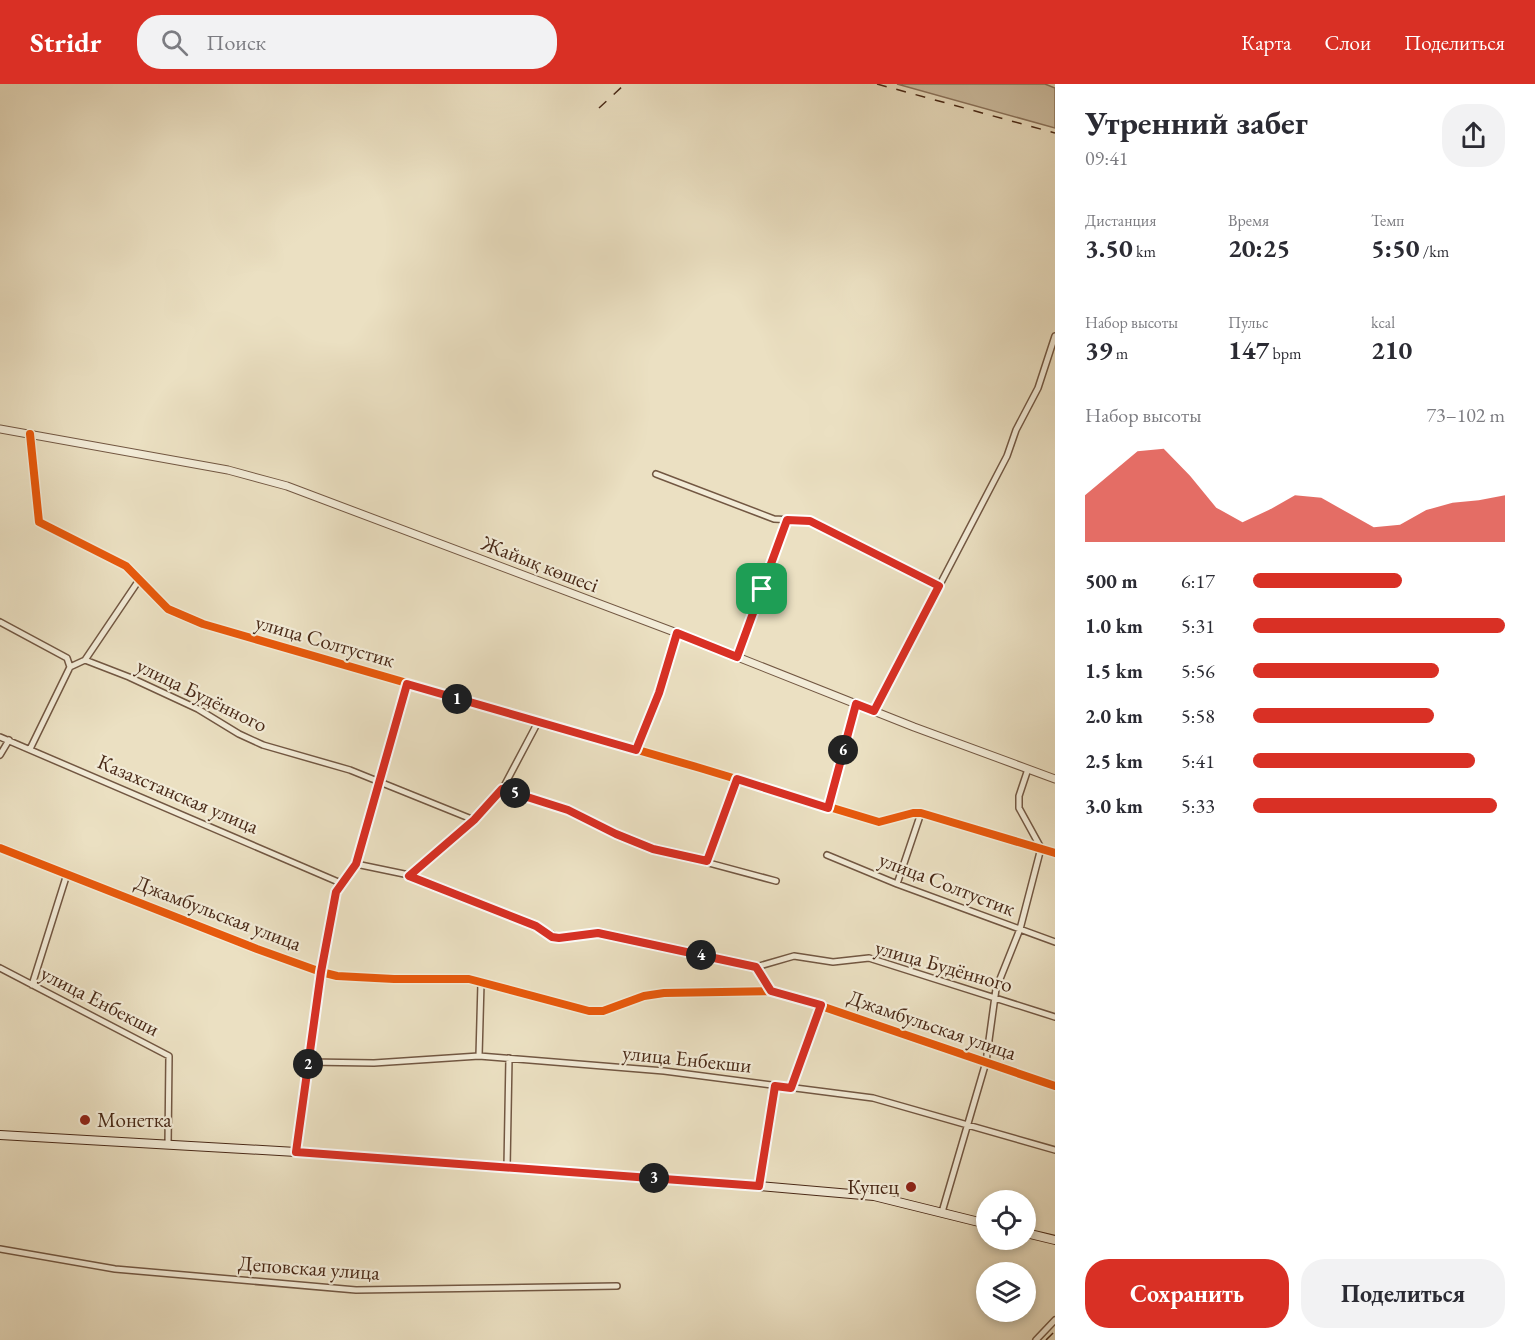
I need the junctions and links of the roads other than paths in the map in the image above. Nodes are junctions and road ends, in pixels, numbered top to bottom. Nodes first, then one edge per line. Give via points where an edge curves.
1 (1055, 336) edge
2 (0, 429) edge
3 (30, 434) junction
4 (656, 474) dead end
5 (787, 520) junction
6 (139, 579) junction
7 (939, 586) junction
8 (0, 622) edge
9 (677, 633) junction
10 (737, 657) junction
11 (85, 660) junction
12 (70, 667) junction
13 (407, 684) junction
14 (856, 704) junction
15 (874, 711) junction
16 (538, 722) junction
17 (0, 737) edge
18 (9, 740) junction
19 (30, 749) junction
20 (636, 750) junction
21 (0, 755) edge
22 (1028, 769) junction
23 (737, 779) junction
24 (1055, 779) edge
25 (378, 780) junction
26 (502, 789) junction
27 (828, 808) junction
28 (921, 813) junction
29 (474, 820) junction
30 (0, 848) edge
31 (1041, 848) junction
32 (1055, 853) edge
33 (827, 855) dead end
34 (707, 861) junction
35 (356, 864) junction
36 (67, 874) junction
37 (409, 876) junction
38 (776, 881) dead end
39 (343, 884) junction
40 (897, 884) junction
41 (1020, 929) junction
42 (1055, 942) edge
43 (756, 967) junction
44 (0, 968) edge
45 (321, 972) junction
46 (481, 983) junction
47 (32, 986) junction
48 (771, 991) junction
49 (994, 996) junction
50 (821, 1005) junction
51 (1055, 1017) edge
52 (479, 1056) junction
53 (509, 1058) junction
54 (309, 1062) junction
55 (986, 1062) junction
56 (775, 1086) junction
57 (1055, 1086) edge
58 (791, 1088) junction
59 (968, 1126) junction
60 (0, 1135) edge
61 (168, 1145) junction
62 (1055, 1150) edge
63 (296, 1152) junction
64 (507, 1167) junction
65 (759, 1186) junction
66 (942, 1212) junction
67 (976, 1221) edge
68 (1036, 1235) edge
69 (1055, 1240) edge
70 (0, 1249) edge
71 (617, 1286) dead end
72 (1055, 1320) edge
73 (1036, 1340) edge

1 - 7 street via 1038,388 1007,456
2 - 3 street, Жайық көшесі
3 - 6 street, улица Солтустик via 39,522 126,566
3 - 9 street, Жайық көшесі via 256,476
4 - 5 street via 774,519
5 - 7 street via 810,521
5 - 10 street
6 - 11 street
6 - 13 street, улица Солтустик via 168,609 203,624
7 - 15 street
8 - 12 street via 67,658
9 - 10 street, Жайық көшесі
9 - 20 street
10 - 14 street, Жайық көшесі
11 - 12 street
11 - 25 street, улица Будённого via 129,676 263,745
12 - 19 street
13 - 16 street, улица Солтустик
13 - 25 street
14 - 15 street, Жайық көшесі
14 - 27 street
15 - 22 street, Жайық көшесі
16 - 20 street, улица Солтустик
16 - 26 street
17 - 18 street, Казахстанская улица
18 - 19 street, Казахстанская улица
18 - 21 street
19 - 39 street, Казахстанская улица
20 - 23 street, улица Солтустик
22 - 24 street, Жайық көшесі
22 - 31 street via 1019,808
23 - 27 street, улица Солтустик
23 - 34 street
25 - 29 street, улица Будённого
25 - 35 street
26 - 29 street
26 - 34 street via 568,810 653,849
27 - 28 street, улица Солтустик via 879,822
28 - 31 street, улица Солтустик
28 - 40 street
29 - 37 street
30 - 36 street, Джамбульская улица
31 - 32 street, улица Солтустик
31 - 41 street
33 - 40 street, улица Солтустик
34 - 38 street
35 - 37 street, улица Будённого
35 - 39 street
36 - 45 street, Джамбульская улица
36 - 47 street
37 - 43 street, улица Будённого via 536,926 552,937 598,933
39 - 45 street via 336,892
40 - 41 street, улица Солтустик
41 - 42 street, улица Солтустик
41 - 49 street
43 - 48 street
43 - 49 street, улица Будённого via 794,956 833,962 869,958
44 - 47 street, улица Енбекши
45 - 46 street, Джамбульская улица via 394,979 469,979
45 - 54 street
46 - 48 street, Джамбульская улица via 589,1011 603,1011 664,993
46 - 52 street
47 - 61 street, улица Енбекши via 169,1056
48 - 50 street, Джамбульская улица
49 - 51 street, улица Будённого
49 - 55 street
50 - 55 street, Джамбульская улица
50 - 58 street
52 - 53 street, улица Енбекши
52 - 54 street, улица Енбекши via 374,1063
53 - 56 street, улица Енбекши via 664,1071
53 - 64 street
54 - 63 street
55 - 57 street, Джамбульская улица
55 - 59 street
56 - 58 street, улица Енбекши
56 - 65 street
58 - 59 street, улица Енбекши via 873,1098
59 - 62 street, улица Енбекши
59 - 66 street
60 - 61 main road
61 - 63 main road
63 - 64 main road
64 - 65 main road
65 - 66 main road via 874,1197
66 - 67 main road
68 - 69 main road
70 - 71 street, Деповская улица via 115,1269 356,1290
72 - 73 street

